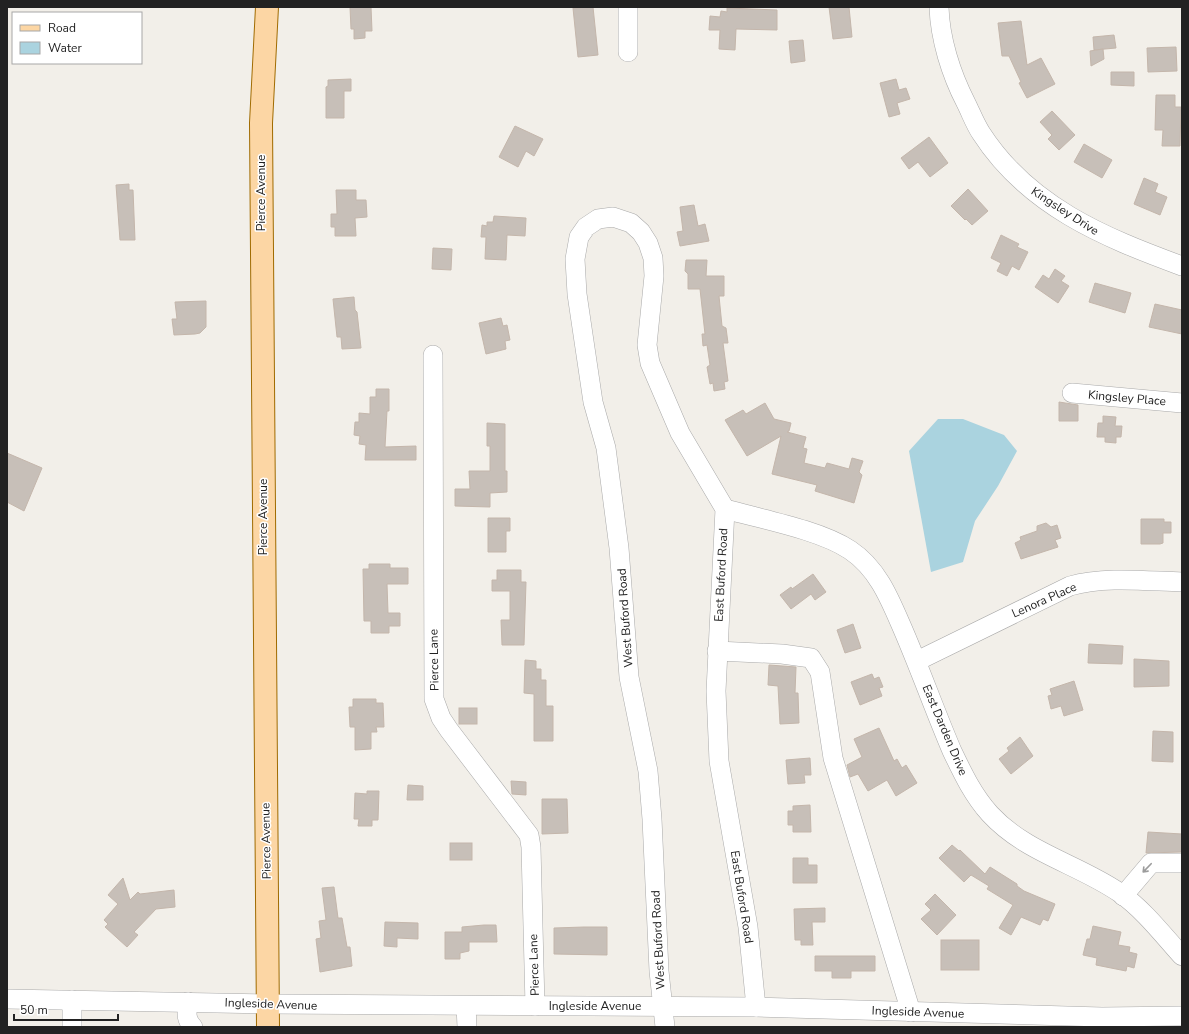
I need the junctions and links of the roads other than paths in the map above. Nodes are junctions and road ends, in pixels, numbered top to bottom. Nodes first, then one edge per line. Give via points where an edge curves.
1 (267, 7) edge
2 (628, 7) edge
3 (939, 7) edge
4 (628, 52) dead end
5 (1182, 266) edge
6 (433, 355) dead end
7 (1072, 393) dead end
8 (1182, 403) edge
9 (725, 509) junction
10 (1182, 582) edge
11 (718, 652) junction
12 (917, 661) junction
13 (1182, 863) edge
14 (1123, 896) junction
15 (1182, 956) edge
16 (7, 999) edge
17 (72, 1000) junction
18 (188, 1002) junction
19 (268, 1004) junction
20 (466, 1006) junction
21 (535, 1006) junction
22 (662, 1007) junction
23 (756, 1008) junction
24 (912, 1012) junction
25 (1182, 1016) edge
26 (1003, 1021) edge
27 (1054, 1022) edge
28 (1092, 1022) edge
29 (1137, 1022) edge
30 (72, 1027) edge
31 (192, 1027) edge
32 (268, 1027) edge
33 (468, 1027) edge
34 (665, 1027) edge

1 - 19 main road, Pierce Avenue via 261,123
2 - 4 street
3 - 5 street, Kingsley Drive via 945,44 958,87 980,132 1017,178 1046,201 1094,231
6 - 21 street, Pierce Lane via 434,699 448,730 529,835
7 - 8 street, Kingsley Place
9 - 11 street, East Buford Road
9 - 12 street, East Darden Drive via 818,535 850,550 868,564 884,586
9 - 22 street, West Buford Road via 680,433 650,364 647,345 654,276 653,258 648,243 631,223 613,217 598,219 586,227 579,237 575,259 577,294 593,402 607,456 619,548 629,677 648,771
10 - 12 street, Lenora Place via 1110,581 1070,586
11 - 23 street, East Buford Road via 716,691 719,761 748,927
11 - 24 street via 782,654 811,658 820,672 833,758
12 - 14 street, East Darden Drive via 966,781 990,815 1006,830 1026,843 1087,874
13 -> 14 street via 1151,863
14 - 15 street, East Darden Drive
16 - 17 street, Ingleside Avenue
17 - 18 street, Ingleside Avenue
17 - 30 street
18 - 19 street, Ingleside Avenue
18 - 31 street via 186,1015
19 - 20 street, Ingleside Avenue
19 - 32 main road, Pierce Avenue
20 - 21 street, Ingleside Avenue
20 - 33 street
21 - 22 street, Ingleside Avenue
22 - 23 street, Ingleside Avenue
22 - 34 street, West Buford Road
23 - 24 street, Ingleside Avenue
24 - 26 street, Ingleside Avenue
25 - 29 street, Ingleside Avenue
26 - 27 street, Ingleside Avenue
27 - 28 street, Ingleside Avenue
28 - 29 street, Ingleside Avenue

